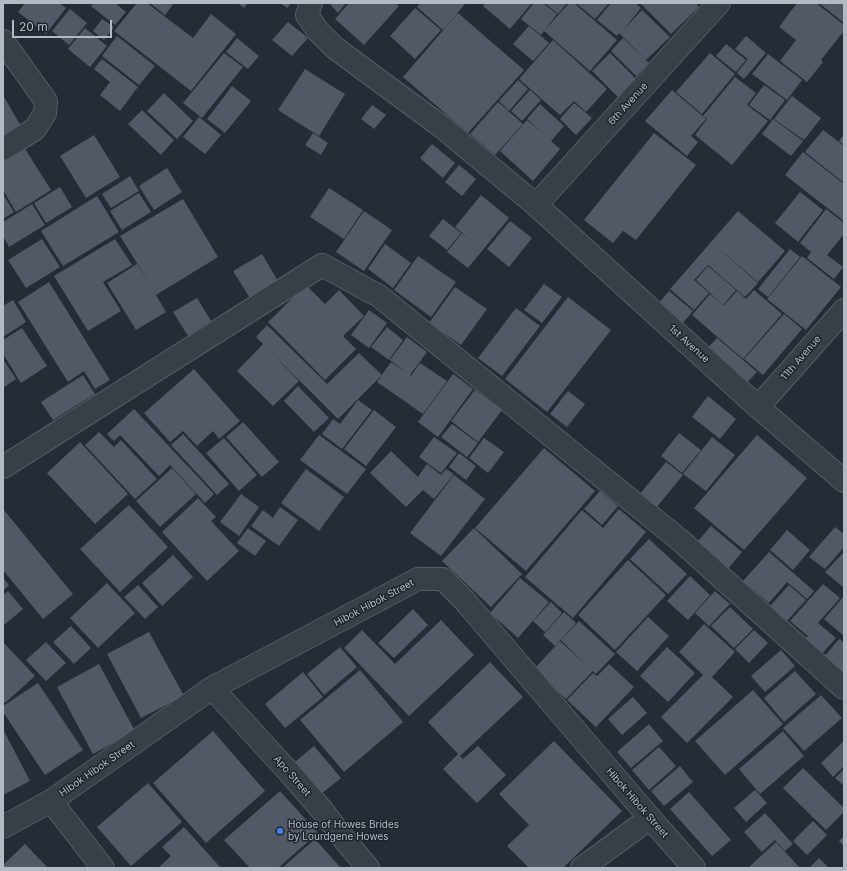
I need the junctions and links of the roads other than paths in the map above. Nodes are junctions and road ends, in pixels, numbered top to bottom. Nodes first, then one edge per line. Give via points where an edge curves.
1 (311, 3) edge
2 (719, 3) edge
3 (3, 41) edge
4 (3, 149) edge
5 (536, 204) junction
6 (844, 310) edge
7 (758, 407) junction
8 (3, 467) edge
9 (844, 481) edge
10 (212, 688) junction
11 (844, 688) edge
12 (51, 801) junction
13 (650, 818) junction
14 (3, 827) edge
15 (103, 868) edge
16 (368, 868) edge
17 (582, 868) edge
18 (694, 868) edge

1 - 5 street, 1st Avenue via 307,15 335,48 442,127
2 - 5 street, 6th Avenue
3 - 4 street via 46,101 45,113 35,129
5 - 7 street, 1st Avenue
6 - 7 street, 11th Avenue
7 - 9 street, 1st Avenue
8 - 11 street via 322,265 378,296 681,541
10 - 12 street, Hibok Hibok Street
10 - 13 street, Hibok Hibok Street via 418,579 443,579
10 - 16 street, Apo Street via 322,810
12 - 14 street, Hibok Hibok Street
12 - 15 street
13 - 17 street
13 - 18 street, Hibok Hibok Street

